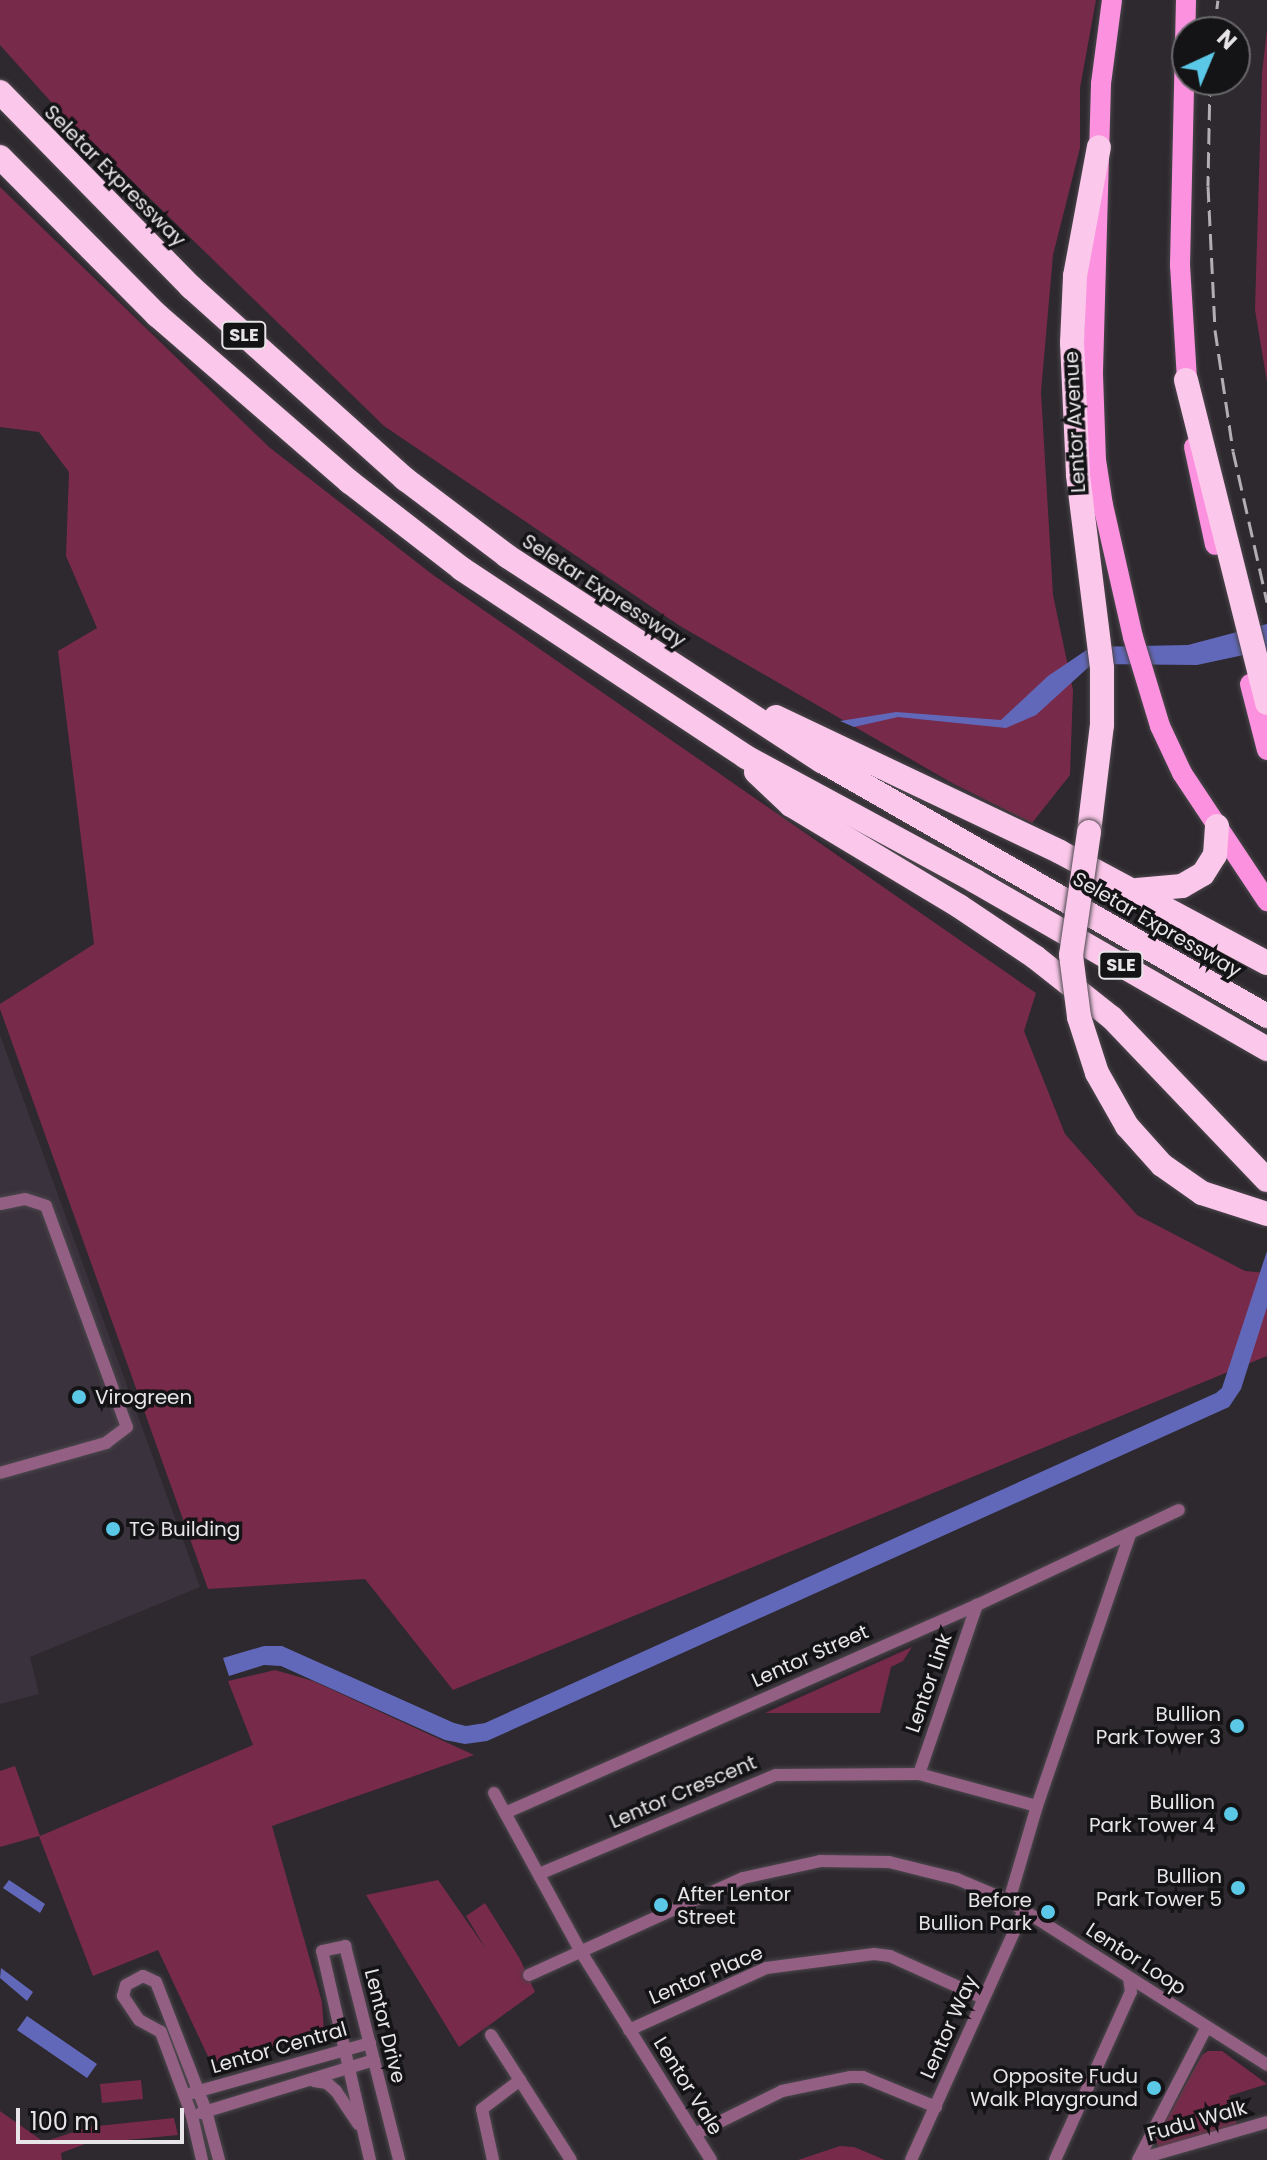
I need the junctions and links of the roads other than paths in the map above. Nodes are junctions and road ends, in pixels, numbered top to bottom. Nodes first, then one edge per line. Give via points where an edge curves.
1 (1112, 0) edge
2 (1186, 0) edge
3 (0, 92) edge
4 (1099, 147) junction
5 (0, 157) edge
6 (1186, 380) joint
7 (1239, 616) junction
8 (1267, 703) edge
9 (750, 716) junction
10 (1267, 750) edge
11 (746, 757) junction
12 (1217, 826) junction
13 (1135, 890) junction
14 (1267, 901) edge
15 (1267, 963) edge
16 (1267, 1016) edge
17 (1267, 1049) edge
18 (1267, 1180) edge
19 (0, 1204) edge
20 (1267, 1214) edge
21 (0, 1473) edge
22 (1179, 1510) dead end
23 (1130, 1534) junction
24 (977, 1605) junction
25 (919, 1774) junction
26 (494, 1793) dead end
27 (1037, 1806) junction
28 (505, 1813) junction
29 (539, 1874) junction
30 (1009, 1901) junction
31 (1024, 1910) junction
32 (581, 1952) junction
33 (529, 1975) dead end
34 (1136, 1990) junction
35 (983, 1998) junction
36 (1206, 2028) junction
37 (629, 2030) junction
38 (491, 2035) dead end
39 (370, 2043) junction
40 (347, 2049) junction
41 (374, 2060) junction
42 (1267, 2065) edge
43 (351, 2067) junction
44 (309, 2080) junction
45 (520, 2080) junction
46 (198, 2091) junction
47 (185, 2095) junction
48 (936, 2107) junction
49 (206, 2111) junction
50 (192, 2116) junction
51 (1267, 2122) edge
52 (364, 2134) junction
53 (695, 2134) junction
54 (202, 2160) edge
55 (219, 2160) edge
56 (370, 2160) edge
57 (399, 2160) edge
58 (493, 2160) edge
59 (571, 2160) edge
60 (711, 2160) edge
61 (911, 2160) edge
62 (1055, 2160) edge
63 (1138, 2160) edge

1 - 4 main road, Lentor Avenue
2 - 6 main road via 1180,177
3 - 9 highway, Seletar Expressway / SLE via 191,287 405,479 507,556
4 - 12 main road, Lentor Avenue via 1096,460 1150,701 1182,773
4 - 20 highway, bridge via 1085,207 1073,311 1075,436 1103,702 1071,955 1079,1017 1097,1073 1145,1150 1202,1193
5 - 11 highway, SLE via 157,315 350,482 462,569
6 - 7 highway
7 - 8 highway
7 - 10 main road
9 - 13 highway via 789,722
9 - 16 highway, Seletar Expressway / SLE
11 - 17 highway, SLE
11 - 18 highway via 762,781 791,805 959,906 1112,1018
12 - 13 highway via 1215,855 1203,874 1182,886
12 - 14 main road, Lentor Avenue
13 - 15 highway
19 - 21 street via 25,1199 46,1206 127,1427 106,1443
22 - 23 street, Lentor Street
23 - 24 street, Lentor Street
23 - 27 street
24 - 25 street, Lentor Link
24 - 28 street, Lentor Street
25 - 27 street, Lentor Crescent
25 - 29 street, Lentor Crescent via 776,1775
26 - 28 street
27 - 30 street
28 - 29 street
29 - 32 street
30 - 31 street, Lentor Loop
30 - 32 street, Lentor Loop via 957,1879 889,1862 820,1861 743,1878
31 - 34 street, Lentor Loop via 1129,1978
31 - 35 street, Lentor Way
32 - 33 street, Lentor Loop
32 - 37 street, Lentor Vale
34 - 36 street, Lentor Loop
34 - 62 street
35 - 37 street, Lentor Place via 890,1956 874,1954 766,1968
35 - 48 street, Lentor Way
36 - 42 street, Lentor Loop
36 - 63 street
37 - 53 street, Lentor Vale
38 - 45 street
39 - 40 street, Lentor Central
39 - 40 street, Lentor Drive via 345,1946 322,1951
39 - 41 street, Lentor Drive
40 - 43 street, Lentor Drive
40 - 46 street, Lentor Central
41 - 43 street, Lentor Central
41 - 57 street, Lentor Drive
43 - 44 street, Lentor Central
43 - 52 street, Lentor Drive
44 - 49 street, Lentor Central
44 - 52 street via 327,2083 336,2091
45 - 58 street via 482,2109
45 - 59 street
46 - 47 street, Lentor Central
46 - 47 street, Lentor Central via 156,1982 143,1976 126,1985 123,1996 139,2020 161,2032
46 - 49 street, Lentor Central
47 - 50 street, Lentor Central
48 - 53 street via 889,2086 850,2077 782,2091
48 - 61 street, Lentor Way
49 - 50 street, Lentor Central
49 - 55 street, Lentor Central
50 - 54 street, Lentor Central
51 - 63 street, Fudu Walk
52 - 56 street, Lentor Drive
53 - 60 street, Lentor Vale

